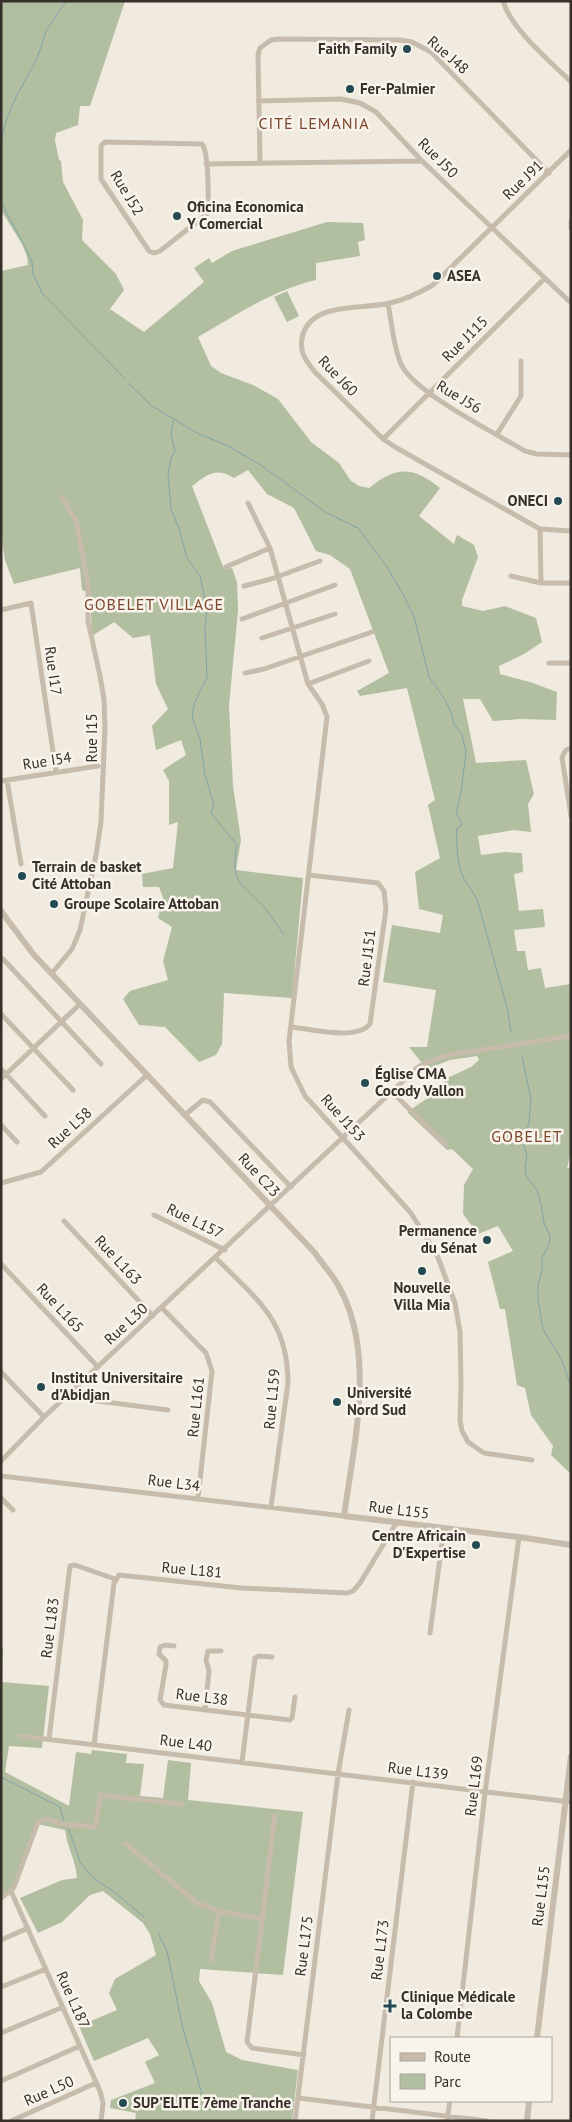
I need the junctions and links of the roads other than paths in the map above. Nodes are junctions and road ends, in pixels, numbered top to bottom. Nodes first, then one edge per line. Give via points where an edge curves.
1 (504, 1) edge
2 (571, 82) edge
3 (258, 101) junction
4 (571, 150) edge
5 (422, 161) junction
6 (260, 162) junction
7 (206, 164) junction
8 (549, 173) junction
9 (571, 221) edge
10 (492, 227) junction
11 (571, 228) edge
12 (545, 278) junction
13 (571, 303) edge
14 (388, 304) junction
15 (521, 360) dead end
16 (428, 394) junction
17 (497, 434) junction
18 (383, 439) junction
19 (571, 455) edge
20 (62, 498) dead end
21 (248, 503) dead end
22 (540, 529) junction
23 (571, 531) edge
24 (270, 548) junction
25 (320, 561) dead end
26 (226, 567) dead end
27 (511, 576) dead end
28 (278, 577) junction
29 (541, 583) junction
30 (571, 583) edge
31 (336, 585) dead end
32 (244, 586) dead end
33 (285, 603) junction
34 (1, 610) edge
35 (335, 614) dead end
36 (242, 619) dead end
37 (292, 628) junction
38 (372, 632) dead end
39 (262, 638) dead end
40 (299, 656) junction
41 (369, 661) dead end
42 (549, 663) dead end
43 (571, 663) edge
44 (245, 673) dead end
45 (308, 684) junction
46 (568, 749) edge
47 (98, 766) dead end
48 (56, 772) junction
49 (4, 780) edge
50 (571, 816) edge
51 (21, 864) dead end
52 (309, 875) junction
53 (1, 911) edge
54 (3, 959) dead end
55 (52, 973) junction
56 (80, 1004) junction
57 (1, 1014) edge
58 (62, 1023) junction
59 (291, 1027) junction
60 (571, 1036) edge
61 (34, 1048) junction
62 (101, 1064) dead end
63 (1, 1070) edge
64 (6, 1074) junction
65 (147, 1075) junction
66 (1, 1079) edge
67 (73, 1090) dead end
68 (391, 1091) junction
69 (186, 1114) junction
70 (45, 1116) dead end
71 (1, 1125) edge
72 (343, 1137) junction
73 (17, 1142) dead end
74 (446, 1144) dead end
75 (1, 1183) edge
76 (291, 1187) junction
77 (271, 1206) junction
78 (154, 1215) dead end
79 (64, 1221) dead end
80 (225, 1250) junction
81 (216, 1258) junction
82 (2, 1267) edge
83 (162, 1308) junction
84 (153, 1316) junction
85 (98, 1367) junction
86 (1, 1372) edge
87 (66, 1397) junction
88 (168, 1410) dead end
89 (44, 1417) junction
90 (532, 1460) dead end
91 (1, 1461) edge
92 (1, 1476) edge
93 (1, 1498) edge
94 (198, 1498) junction
95 (271, 1507) junction
96 (13, 1510) dead end
97 (344, 1516) junction
98 (397, 1522) junction
99 (444, 1528) junction
100 (519, 1537) junction
101 (571, 1545) edge
102 (115, 1578) junction
103 (430, 1633) dead end
104 (174, 1646) dead end
105 (221, 1652) dead end
106 (272, 1657) dead end
107 (295, 1697) dead end
108 (205, 1710) junction
109 (350, 1710) dead end
110 (247, 1715) junction
111 (20, 1736) dead end
112 (49, 1740) junction
113 (94, 1745) junction
114 (571, 1756) edge
115 (242, 1762) junction
116 (321, 1772) joint
117 (338, 1774) junction
118 (413, 1782) junction
119 (485, 1793) junction
120 (567, 1802) edge
121 (180, 1804) dead end
122 (275, 1815) dead end
123 (126, 1844) dead end
124 (11, 1891) junction
125 (1, 1897) edge
126 (219, 1911) junction
127 (262, 1919) junction
128 (28, 1928) junction
129 (1, 1940) edge
130 (211, 1960) dead end
131 (46, 1969) junction
132 (1, 1987) edge
133 (62, 2007) junction
134 (1, 2033) edge
135 (457, 2037) edge
136 (537, 2037) edge
137 (80, 2046) junction
138 (304, 2055) junction
139 (1, 2081) edge
140 (96, 2083) junction
141 (298, 2098) junction
142 (450, 2102) edge
143 (529, 2102) edge
144 (373, 2107) junction
145 (448, 2118) edge
146 (11, 2121) edge
147 (101, 2121) edge
148 (295, 2121) edge
149 (372, 2121) edge
150 (487, 2121) edge
151 (527, 2121) edge

1 - 2 street via 514,23
3 - 5 street, Rue J50 via 341,99 360,103 376,112
3 - 6 street
3 - 8 street, Rue J48 via 260,48 278,39 400,40 421,45
4 - 8 street, Rue J91
5 - 6 street
5 - 10 street, Rue J50
6 - 7 street
7 - 7 street, Rue J52 via 207,214 154,253 100,177 101,146 105,142 200,143 205,147
8 - 10 street, Rue J91
9 - 11 street
10 - 12 street, Rue J50
10 - 14 street, Rue J60 via 433,286
12 - 13 street, Rue J50
12 - 16 street, Rue J115
14 - 16 street, Rue J56 via 400,362
14 - 18 street, Rue J60 via 333,311 314,317 304,331 301,348 310,366
15 - 17 street via 521,396
16 - 17 street, Rue J56
16 - 18 street, Rue J115
17 - 19 street, Rue J56 via 531,452
18 - 22 street, Rue J60
20 - 55 street, Rue I15 via 76,521 83,556 88,586 88,621 102,684 105,728 101,822 80,930 72,949
21 - 24 street
22 - 23 street, Rue J60
22 - 29 street
24 - 26 street
24 - 28 street
25 - 28 street
27 - 29 street
28 - 32 street
28 - 33 street
29 - 30 street
31 - 33 street
33 - 36 street
33 - 37 street
34 - 48 street, Rue I17 via 31,603
35 - 37 street
37 - 39 street
37 - 40 street
38 - 40 street
40 - 44 street
40 - 45 street
41 - 45 street
42 - 43 street
45 - 52 street, Rue J153 via 328,717
46 - 50 street via 562,757
47 - 48 street, Rue I54
48 - 49 street, Rue I54
49 - 51 street
52 - 59 street, Rue J153
52 - 59 street, Rue J151 via 378,883 384,892 386,909 370,1024 366,1029 355,1033
53 - 55 street, Rue C23
54 - 58 street
55 - 56 street, Rue C23
56 - 58 street
56 - 65 street, Rue C23
57 - 61 street
58 - 61 street
58 - 62 street
59 - 72 street, Rue J153 via 291,1067 297,1082 305,1096
60 - 68 street, Rue L30 via 438,1057 417,1068
61 - 64 street
61 - 67 street
63 - 64 street
64 - 66 street
64 - 70 street
65 - 69 street, Rue C23
65 - 75 street, Rue L58 via 41,1172
68 - 72 street, Rue L30
68 - 74 street
69 - 76 street via 203,1100 210,1102
69 - 77 street, Rue C23
71 - 73 street
72 - 76 street, Rue L30
72 - 90 street, Rue J153 via 411,1212 447,1277 460,1332 460,1420 468,1442 484,1452
76 - 77 street, Rue L30
77 - 80 street, Rue L30
77 - 97 street, Rue C23 via 336,1280 353,1323 360,1387
78 - 80 street, Rue L157
79 - 84 street, Rue L163
80 - 81 street, Rue L30
81 - 83 street, Rue L30
81 - 95 street, Rue L159 via 267,1311 285,1348 288,1383
82 - 85 street, Rue L165
83 - 84 street, Rue L30
83 - 94 street, Rue L161 via 206,1353 212,1371
84 - 85 street, Rue L30
85 - 87 street, Rue L30
86 - 89 street
87 - 88 street
87 - 89 street, Rue L30
89 - 91 street, Rue L30
92 - 94 street, Rue L34
93 - 96 street
94 - 95 street, Rue L34
95 - 97 street, Rue L34
97 - 98 street, Rue L155
98 - 99 street, Rue L155
98 - 102 street, Rue L181 via 360,1583 347,1593 242,1588 125,1575
99 - 100 street, Rue L155
99 - 103 street
100 - 101 street, Rue L155
100 - 119 street, Rue L169
102 - 112 street, Rue L183 via 76,1565 70,1566
102 - 113 street
104 - 108 street, Rue L38 via 160,1647 159,1654 166,1665 161,1703
105 - 108 street via 208,1651
106 - 110 street via 255,1658
107 - 110 street, Rue L38 via 290,1720
108 - 110 street, Rue L38
109 - 117 street, Rue L175
110 - 115 street
111 - 112 street, Rue L40
112 - 113 street, Rue L40
113 - 115 street, Rue L40
114 - 120 street, Rue L155
115 - 116 street, Rue L40
116 - 117 street, Rue L139
117 - 118 street, Rue L139
117 - 138 street, Rue L175
118 - 119 street, Rue L139
118 - 144 street, Rue L173
119 - 120 street, Rue L139
119 - 135 street, Rue L169
120 - 136 street, Rue L155
121 - 124 street via 100,1795 94,1827 40,1820
122 - 127 street
123 - 126 street via 197,1903
124 - 125 street
124 - 128 street, Rue L187
126 - 127 street
126 - 130 street
127 - 138 street via 247,2042 252,2048
128 - 129 street
128 - 131 street, Rue L187
131 - 132 street
131 - 133 street, Rue L187
133 - 134 street
133 - 137 street, Rue L187
137 - 139 street
137 - 140 street, Rue L187
138 - 141 street, Rue L175
140 - 146 street, Rue L50
140 - 147 street, Rue L187 via 103,2103
141 - 144 street
141 - 148 street, Rue L175
142 - 145 street
143 - 151 street
144 - 145 street
144 - 149 street, Rue L173
145 - 150 street

